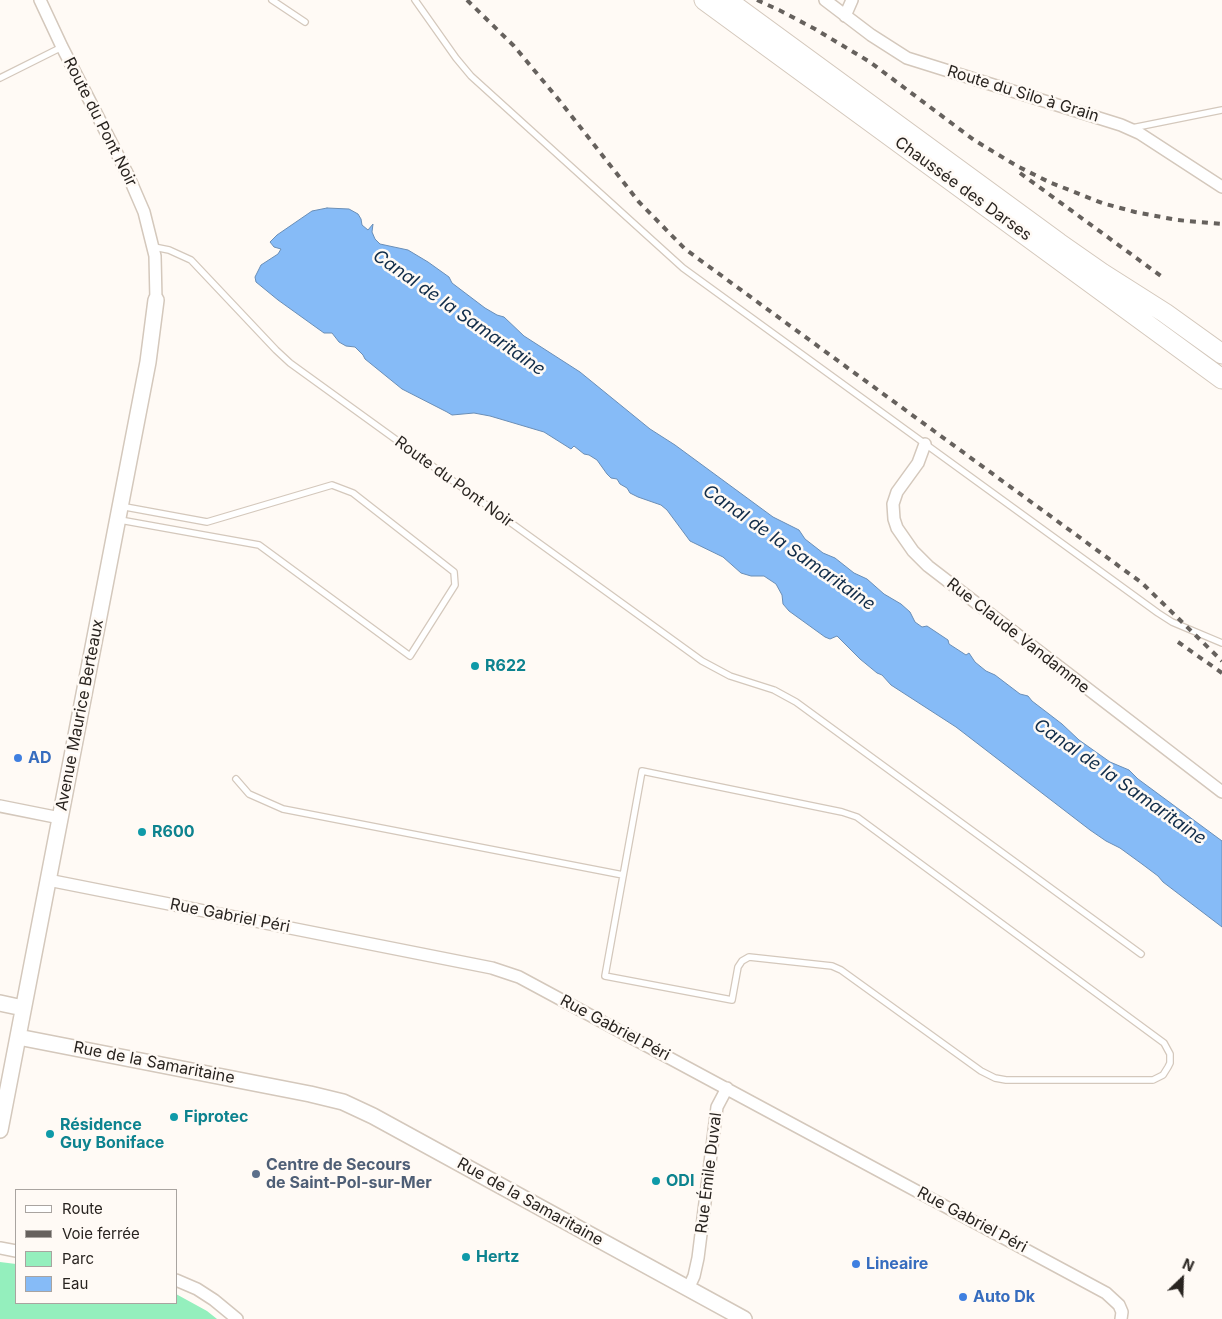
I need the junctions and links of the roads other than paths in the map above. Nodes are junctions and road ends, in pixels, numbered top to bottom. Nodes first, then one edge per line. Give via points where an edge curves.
1 (40, 0) edge
2 (272, 0) edge
3 (415, 0) edge
4 (704, 0) edge
5 (825, 0) edge
6 (852, 0) edge
7 (726, 8) edge
8 (845, 16) junction
9 (305, 22) dead end
10 (62, 48) junction
11 (0, 78) edge
12 (1222, 110) edge
13 (1130, 129) junction
14 (1222, 186) edge
15 (154, 247) junction
16 (156, 300) joint
17 (1222, 354) edge
18 (1221, 376) edge
19 (925, 444) junction
20 (119, 512) junction
21 (1222, 643) edge
22 (236, 779) dead end
23 (1222, 792) edge
24 (0, 806) edge
25 (60, 818) junction
26 (623, 875) junction
27 (48, 880) junction
28 (1141, 954) dead end
29 (0, 1003) edge
30 (23, 1008) junction
31 (18, 1037) junction
32 (727, 1088) junction
33 (0, 1130) edge
34 (0, 1248) edge
35 (15, 1250) edge
36 (178, 1281) edge
37 (688, 1289) junction
38 (237, 1319) edge
39 (744, 1319) edge
40 (1121, 1319) edge

1 - 10 street, Route du Pont Noir
2 - 9 lane
3 - 19 lane via 471,76 665,253
4 - 7 main road, Chaussée des Darses
5 - 8 street, Route du Silo à Grain
6 - 8 street
7 - 17 main road, Chaussée des Darses via 748,15 1060,243
7 - 18 main road, Chaussée des Darses
8 - 13 street, Route du Silo à Grain via 915,61
10 - 11 lane
10 - 15 street, Route du Pont Noir via 136,192
12 - 13 lane
13 - 14 street, Route du Silo à Grain
15 - 16 street, Route du Pont Noir
15 - 28 lane, Route du Pont Noir via 191,260 290,363 702,662 796,702
16 - 20 street, Avenue Maurice Berteaux via 149,356
19 - 21 lane via 1158,613
19 - 23 street, Rue Claude Vandamme via 918,463 897,492 893,504 897,528 913,551 928,566
20 - 20 lane via 260,545 410,656 455,585 454,572 353,493 332,485 207,522
20 - 25 street, Avenue Maurice Berteaux
22 - 26 lane via 249,794 283,809
24 - 25 street
25 - 27 street, Avenue Maurice Berteaux
26 - 26 lane via 605,976 732,1000 738,967 749,957 832,966 994,1078 1153,1080 1163,1075 1170,1063 1169,1050 1160,1040 852,815 642,771
27 - 30 street, Avenue Maurice Berteaux
27 - 32 street, Rue Gabriel Péri via 498,970 536,985
29 - 30 street
30 - 31 street, Avenue Maurice Berteaux
31 - 33 street, Avenue Maurice Berteaux
31 - 37 street, Rue de la Samaritaine via 343,1102
32 - 37 street, Rue Émile Duval via 717,1107 698,1258
32 - 40 street, Rue Gabriel Péri via 1106,1293 1119,1306
34 - 35 street
36 - 38 street via 209,1297
37 - 39 street, Rue de la Samaritaine

